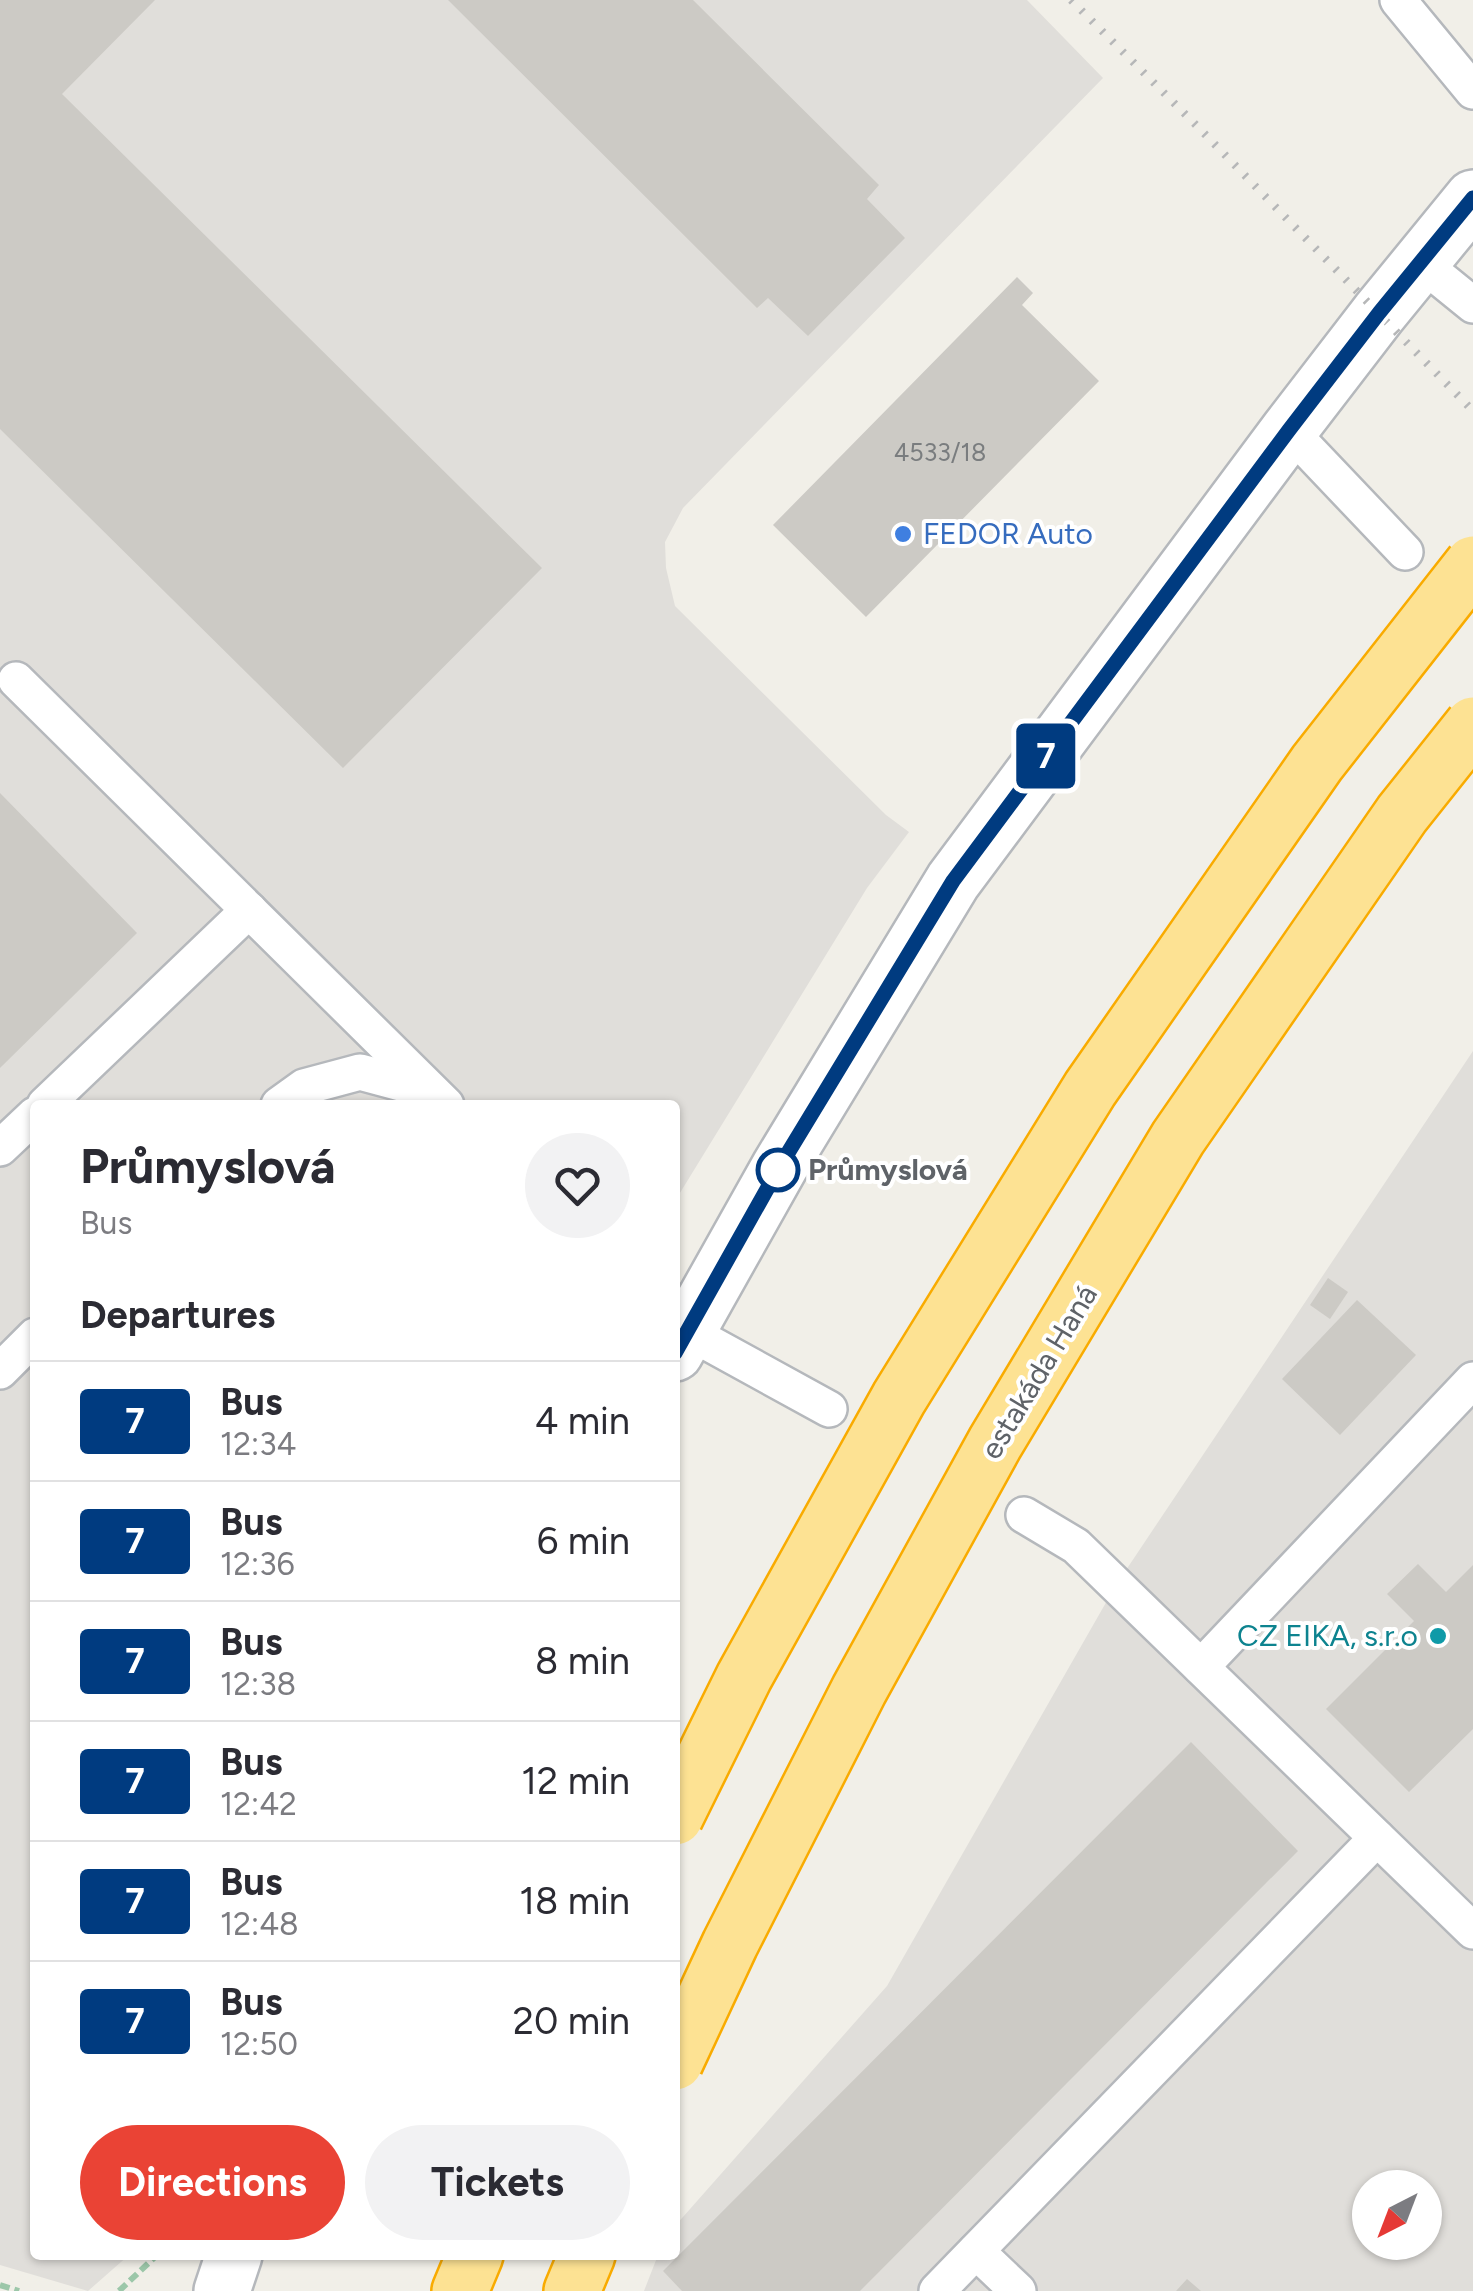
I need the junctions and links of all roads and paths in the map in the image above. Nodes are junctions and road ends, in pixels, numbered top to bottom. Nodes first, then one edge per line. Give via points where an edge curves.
1 (1398, 0) edge
2 (1473, 91) edge
3 (1473, 198) edge
4 (1420, 262) junction
5 (1473, 304) edge
6 (1289, 430) junction
7 (1405, 552) dead end
8 (1473, 564) edge
9 (16, 680) dead end
10 (1473, 725) edge
11 (249, 910) junction
12 (439, 1098) edge
13 (50, 1100) edge
14 (286, 1100) edge
15 (30, 1119) edge
16 (0, 1148) edge
17 (680, 1333) edge
18 (680, 1335) edge
19 (30, 1341) edge
20 (0, 1370) edge
21 (1473, 1380) edge
22 (829, 1408) dead end
23 (1024, 1515) dead end
24 (1201, 1668) junction
25 (680, 1807) edge
26 (1377, 1838) junction
27 (1473, 1931) edge
28 (680, 2051) edge
29 (976, 2251) junction
30 (152, 2260) edge
31 (232, 2260) edge
32 (473, 2260) edge
33 (585, 2260) edge
34 (0, 2285) edge
35 (19, 2291) edge
36 (118, 2291) edge
37 (222, 2291) edge
38 (460, 2291) edge
39 (572, 2291) edge
40 (937, 2291) edge
41 (1018, 2291) edge

1 - 2 lane
3 - 4 street
4 - 5 lane
4 - 6 street
6 - 7 lane
6 - 17 street via 953,881
8 - 25 highway, bridge via 1317,763 1090,1089 900,1398 744,1677
9 - 11 lane
10 - 28 highway, estakáda Haná, bridge via 1402,814 1178,1138 1056,1342 860,1690
11 - 12 lane
11 - 13 lane
12 - 14 lane via 360,1072 304,1087
15 - 16 lane
18 - 22 lane
19 - 20 lane
21 - 24 lane
23 - 24 lane via 1076,1546
24 - 26 lane
26 - 27 lane
26 - 29 lane
29 - 40 lane
29 - 41 lane
30 - 36 path
31 - 37 street
32 - 38 highway
33 - 39 highway
34 - 35 path

